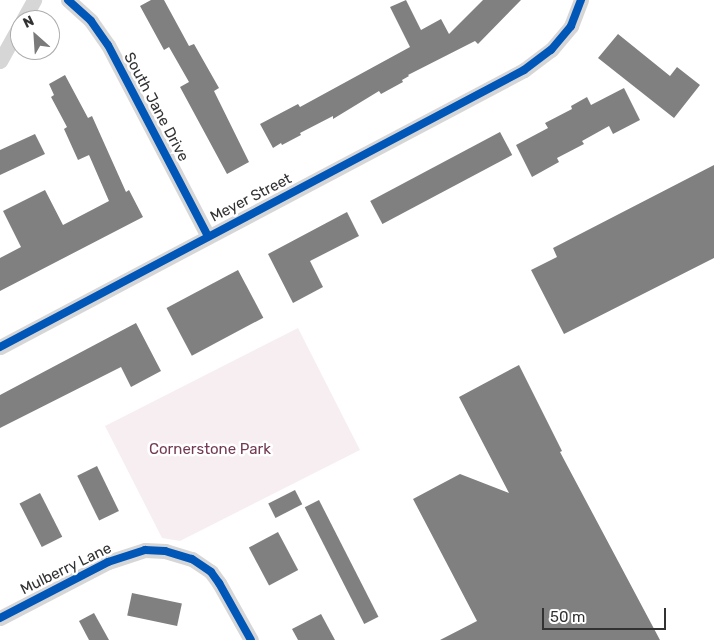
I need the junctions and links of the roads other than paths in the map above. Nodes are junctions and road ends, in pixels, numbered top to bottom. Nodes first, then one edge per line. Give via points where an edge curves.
1 (68, 0) edge
2 (581, 0) edge
3 (10, 43) edge
4 (0, 61) edge
5 (208, 236) junction
6 (0, 347) edge
7 (0, 618) edge
8 (251, 640) edge

1 - 5 street, South Jane Drive via 91,21 108,45
2 - 5 street, Meyer Street via 571,26 551,50 524,70
3 - 4 street
5 - 6 street, Meyer Street
7 - 8 street, Mulberry Lane via 108,562 145,550 176,553 211,572

